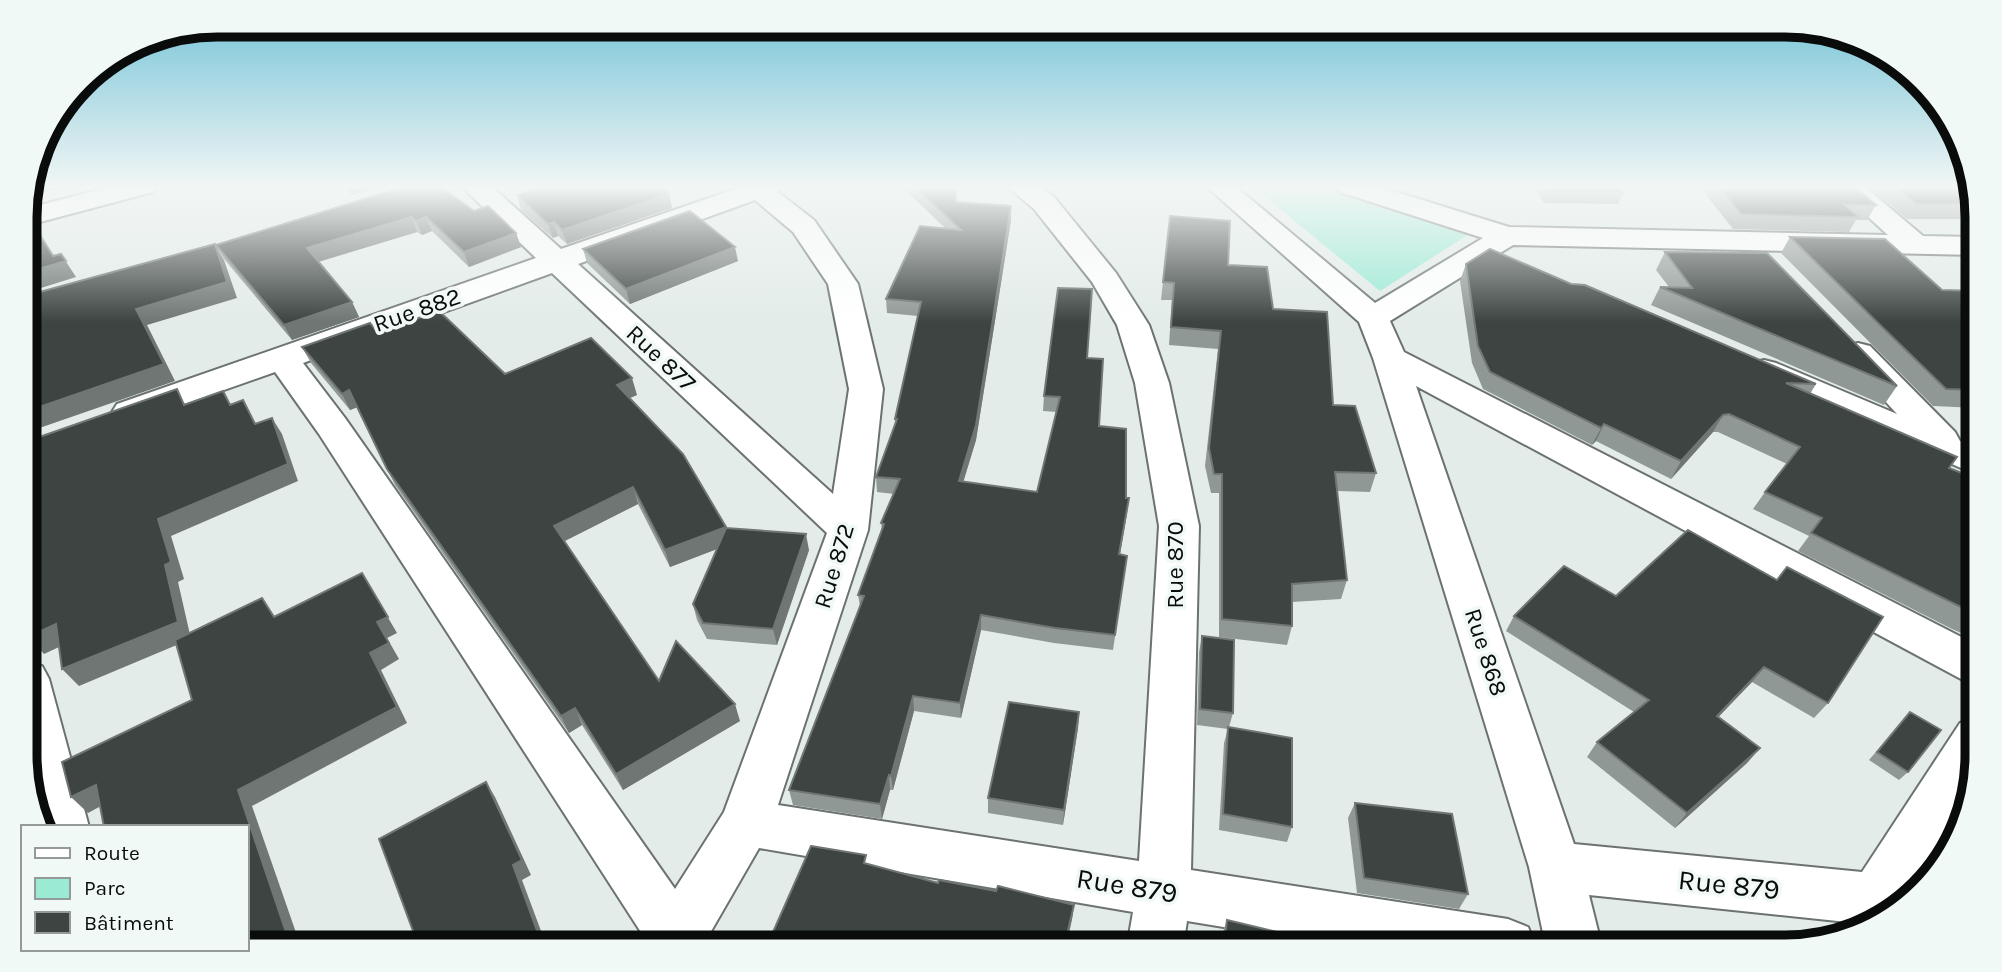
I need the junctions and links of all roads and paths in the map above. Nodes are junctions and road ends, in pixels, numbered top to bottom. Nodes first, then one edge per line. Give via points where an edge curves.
1 (524, 231) edge
2 (640, 231) edge
3 (808, 231) edge
4 (1066, 231) edge
5 (1272, 231) edge
6 (1468, 231) edge
7 (1900, 231) edge
8 (1749, 241) junction
9 (1496, 242) junction
10 (1915, 244) junction
11 (1965, 246) edge
12 (556, 261) junction
13 (1524, 265) edge
14 (1777, 270) edge
15 (1373, 318) junction
16 (1833, 328) edge
17 (282, 358) junction
18 (1390, 358) junction
19 (1739, 359) edge
20 (102, 422) edge
21 (1965, 457) edge
22 (1965, 458) edge
23 (848, 530) junction
24 (1965, 660) edge
25 (37, 723) edge
26 (1965, 761) edge
27 (746, 823) junction
28 (62, 825) edge
29 (1555, 867) junction
30 (1164, 891) junction
31 (1889, 901) edge
32 (669, 935) edge
33 (679, 935) edge
34 (1156, 935) edge
35 (1434, 935) edge
36 (1571, 935) edge

1 - 12 street, Rue 877
2 - 12 street, Rue 882
3 - 23 street, Rue 872 via 843,284 866,389
4 - 30 street, Rue 870 via 1105,279 1133,325 1152,383 1179,526
5 - 15 street
6 - 9 street
7 - 10 street
8 - 9 street
8 - 10 street
8 - 14 street
9 - 13 street
9 - 15 street
10 - 11 street
12 - 17 street, Rue 882
12 - 23 street, Rue 877
15 - 18 street, Rue 868
16 - 21 street
17 - 20 street, Rue 882
17 - 32 street via 332,426
18 - 24 street
18 - 29 street, Rue 868
19 - 22 street
23 - 27 street, Rue 872
25 - 28 street
26 - 31 street
27 - 30 street, Rue 879
27 - 33 street, Rue 872
29 - 31 street, Rue 879
29 - 36 street, Rue 868
30 - 34 street, Rue 870
30 - 35 street, Rue 879

